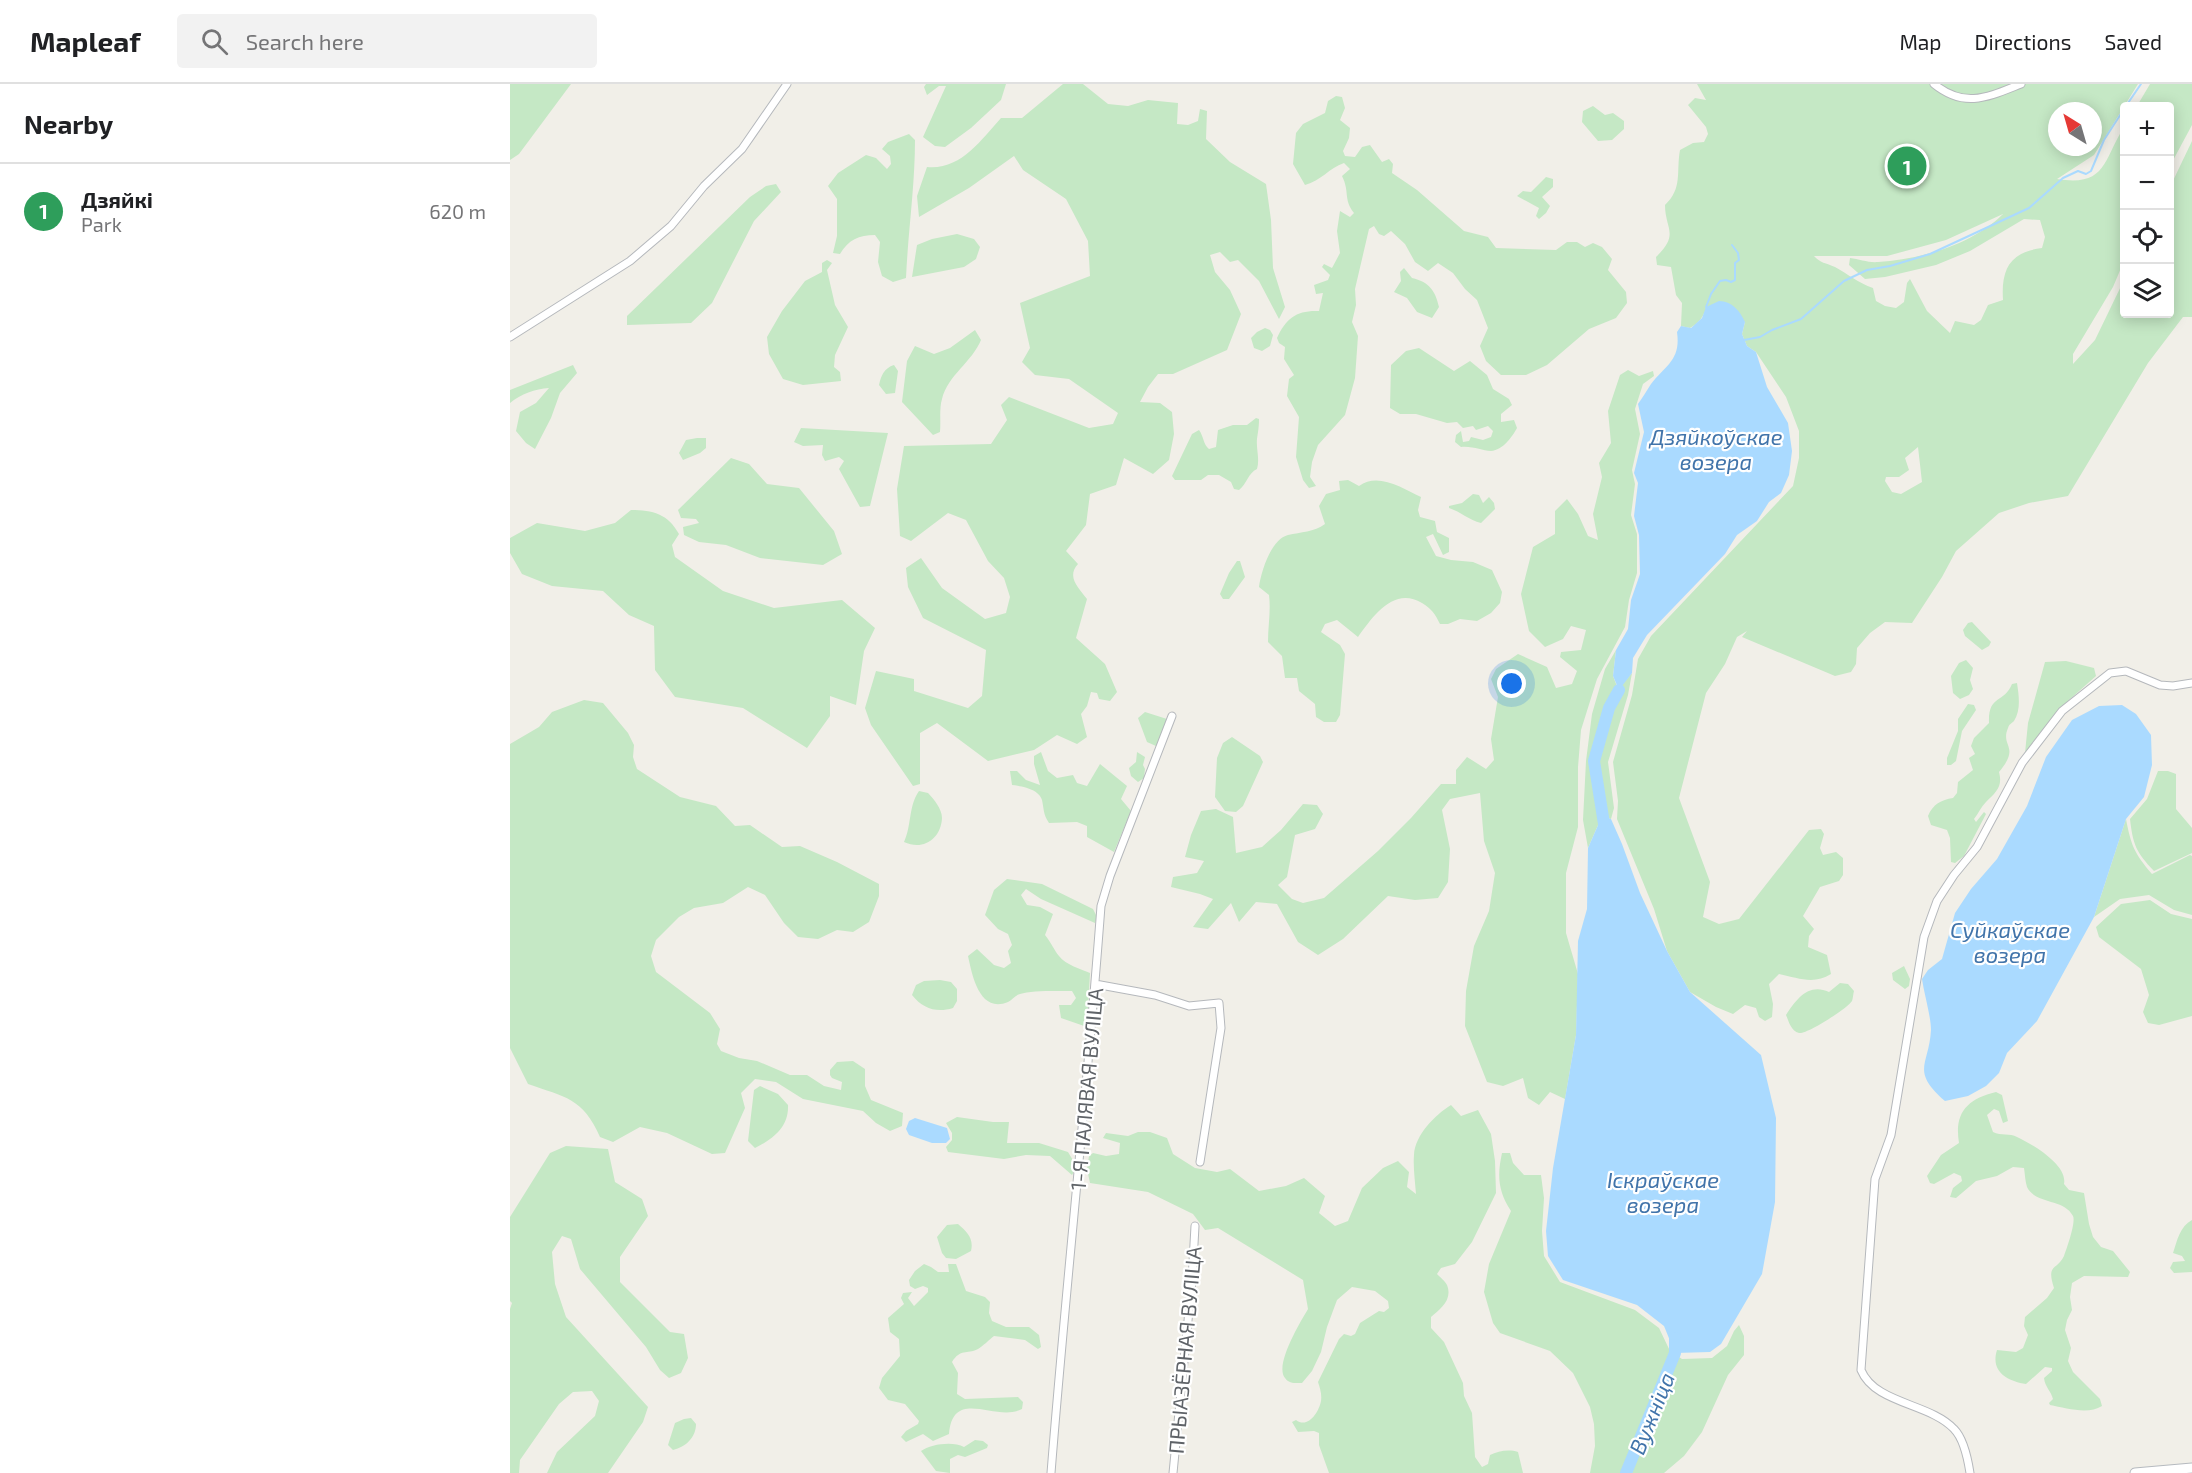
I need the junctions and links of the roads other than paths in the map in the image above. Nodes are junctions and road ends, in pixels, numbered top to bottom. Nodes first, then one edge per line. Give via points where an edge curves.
1 (787, 84) edge
2 (1934, 84) edge
3 (2021, 84) edge
4 (510, 337) edge
5 (2192, 683) edge
6 (1172, 716) dead end
7 (1095, 984) junction
8 (1200, 1162) dead end
9 (1196, 1226) dead end
10 (2192, 1468) edge
11 (1052, 1473) edge
12 (1173, 1473) edge
13 (1970, 1473) edge
14 (2135, 1473) edge

1 - 4 street via 742,149 671,225 630,261
2 - 3 street via 1959,98 1975,100
5 - 13 street via 2160,685 2126,671 2110,673 2062,711 2022,763 1977,847 1937,901 1924,937 1896,1108 1875,1179 1861,1370 1865,1380 1878,1391 1942,1420 1954,1430 1961,1440
6 - 7 street, 1-Я ПАЛЯВАЯ ВУЛІЦА via 1101,906
7 - 8 street via 1189,1006 1219,1003 1221,1028
7 - 11 street, 1-Я ПАЛЯВАЯ ВУЛІЦА
9 - 12 street, ПРЫАЗЁРНАЯ ВУЛІЦА
10 - 14 main road

